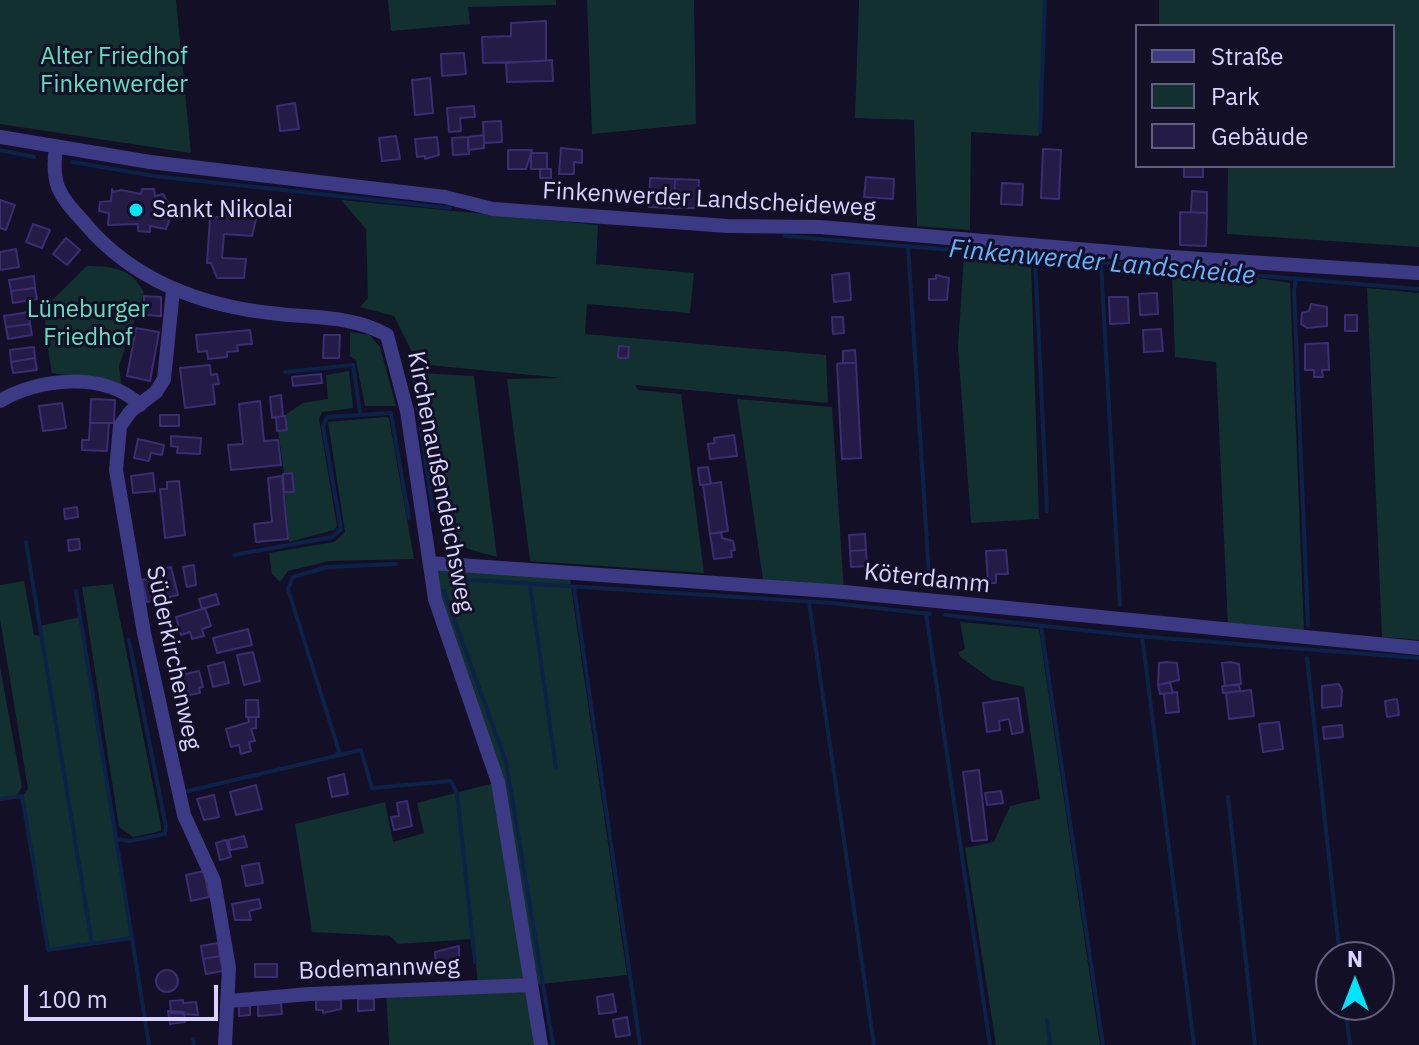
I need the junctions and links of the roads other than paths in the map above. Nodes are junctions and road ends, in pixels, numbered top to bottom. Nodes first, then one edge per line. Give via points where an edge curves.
1 (0, 137) edge
2 (56, 147) junction
3 (1419, 273) edge
4 (173, 290) junction
5 (0, 401) edge
6 (140, 405) junction
7 (430, 563) junction
8 (1419, 648) edge
9 (531, 985) junction
10 (229, 1001) junction
11 (225, 1045) edge
12 (541, 1045) edge

1 - 2 street, Finkenwerder Landscheideweg
2 - 3 street, Finkenwerder Landscheideweg via 445,197 493,209 820,227
2 - 4 street, Kirchenaußendeichsweg via 53,170 60,195 108,249
4 - 6 street, Süderkirchenweg via 164,379
4 - 7 street, Kirchenaußendeichsweg via 259,312 358,322 387,335 407,411
5 - 6 street via 54,382 114,388
6 - 10 street, Süderkirchenweg via 123,419 117,439 126,541 184,815 214,881 229,968
7 - 8 street, Köterdamm via 844,592
7 - 9 street, Kirchenaußendeichsweg via 435,599 498,782
9 - 10 street, Bodemannweg
9 - 12 street, Kirchenaußendeichsweg
10 - 11 street, Süderkirchenweg

